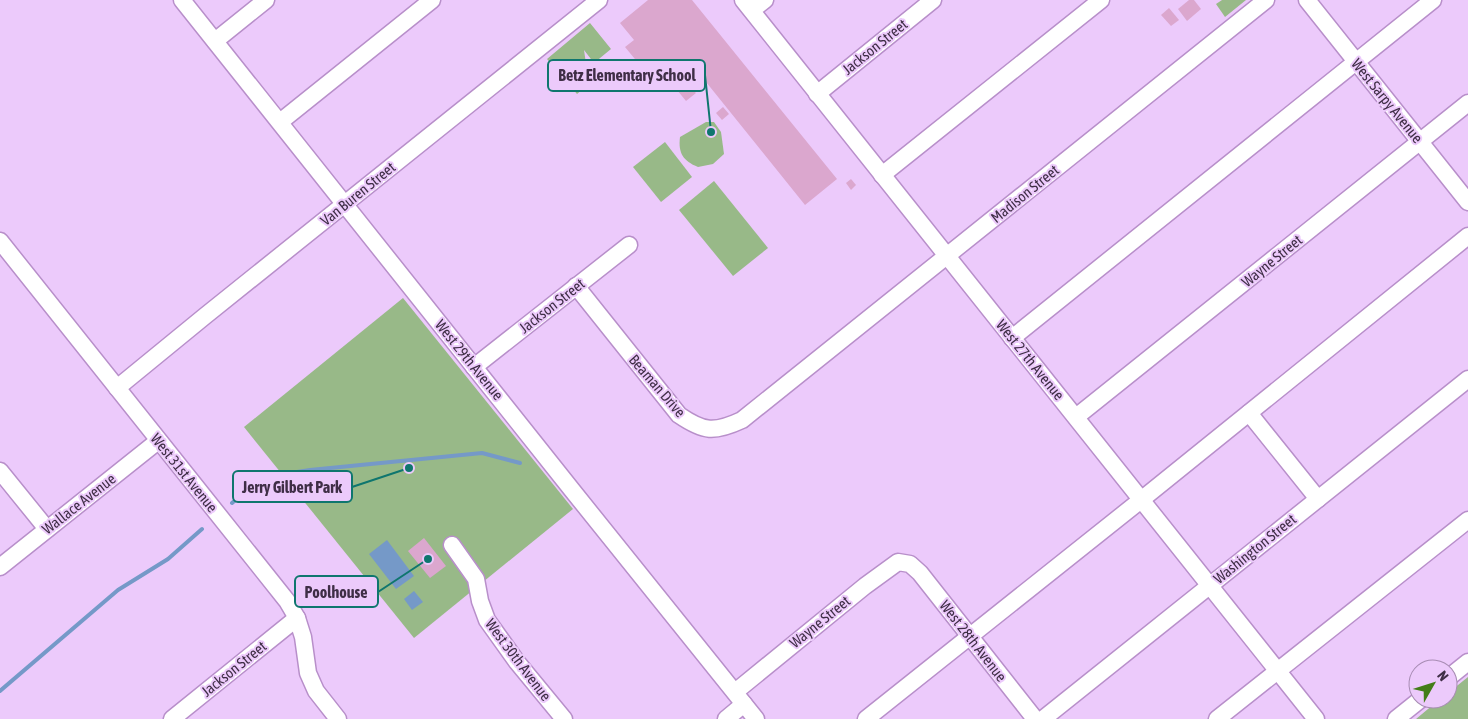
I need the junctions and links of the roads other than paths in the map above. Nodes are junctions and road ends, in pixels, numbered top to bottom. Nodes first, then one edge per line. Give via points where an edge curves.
1 (182, 0) edge
2 (266, 0) edge
3 (432, 0) edge
4 (599, 0) edge
5 (765, 0) edge
6 (933, 0) edge
7 (1101, 0) edge
8 (1266, 0) edge
9 (1307, 0) edge
10 (1433, 0) edge
11 (748, 5) edge
12 (214, 41) junction
13 (1355, 62) junction
14 (817, 94) junction
15 (1468, 103) edge
16 (280, 122) junction
17 (1420, 142) junction
18 (882, 176) junction
19 (1468, 202) edge
20 (345, 205) junction
21 (1468, 236) edge
22 (0, 241) edge
23 (629, 245) dead end
24 (947, 257) junction
25 (576, 286) junction
26 (1012, 338) junction
27 (474, 367) junction
28 (1468, 379) edge
29 (784, 387) joint
30 (118, 388) junction
31 (1249, 413) junction
32 (1076, 417) junction
33 (158, 441) junction
34 (0, 471) edge
35 (1318, 499) junction
36 (1141, 500) junction
37 (1468, 520) edge
38 (47, 529) junction
39 (452, 545) dead end
40 (910, 564) joint
41 (0, 567) edge
42 (1210, 585) junction
43 (297, 618) junction
44 (969, 636) junction
45 (1468, 662) edge
46 (1278, 670) junction
47 (1458, 670) edge
48 (740, 698) junction
49 (1408, 709) edge
50 (172, 719) edge
51 (338, 719) edge
52 (564, 719) edge
53 (726, 719) edge
54 (756, 719) edge
55 (866, 719) edge
56 (1035, 719) edge
57 (1043, 719) edge
58 (1217, 719) edge
59 (1316, 719) edge
60 (1396, 719) edge

1 - 12 street, West 29th Avenue
2 - 12 street
3 - 16 street
4 - 20 street, Van Buren Street
5 - 11 street
6 - 14 street, Jackson Street
7 - 18 street
8 - 24 street, Madison Street
9 - 13 street, West Sarpy Avenue
10 - 13 street
11 - 14 street, West 27th Avenue
12 - 16 street, West 29th Avenue
13 - 17 street, West Sarpy Avenue
13 - 26 street
14 - 18 street, West 27th Avenue
15 - 17 street, Wayne Street
16 - 20 street, West 29th Avenue
17 - 19 street, West Sarpy Avenue
17 - 32 street, Wayne Street
18 - 24 street, West 27th Avenue
20 - 27 street, West 29th Avenue
20 - 30 street, Van Buren Street
21 - 31 street
22 - 30 street, West 31st Avenue
23 - 25 street, Jackson Street
24 - 26 street, West 27th Avenue
24 - 29 street, Madison Street
25 - 27 street, Jackson Street
25 - 29 street, Beaman Drive via 678,415 695,426 712,430 727,427 742,420
26 - 32 street, West 27th Avenue
27 - 48 street, West 29th Avenue
28 - 35 street, Washington Street
30 - 33 street, West 31st Avenue
31 - 35 street
31 - 36 street
32 - 36 street, West 27th Avenue
33 - 38 street, Wallace Avenue
33 - 43 street, West 31st Avenue via 287,601
34 - 38 street
35 - 42 street, Washington Street
36 - 42 street, West 27th Avenue
36 - 44 street
37 - 46 street
38 - 41 street, Wallace Avenue
39 - 52 street, West 30th Avenue via 476,578 487,620
40 - 44 street, West 28th Avenue
40 - 48 street, Wayne Street via 898,562 865,586
42 - 46 street, West 27th Avenue
42 - 57 street, Washington Street
43 - 50 street, Jackson Street
43 - 51 street, West 31st Avenue via 308,673 316,691
44 - 55 street
44 - 56 street, West 28th Avenue
45 - 47 street
46 - 58 street
46 - 59 street, West 27th Avenue
48 - 53 street, Wayne Street
48 - 54 street, West 29th Avenue
49 - 60 street

